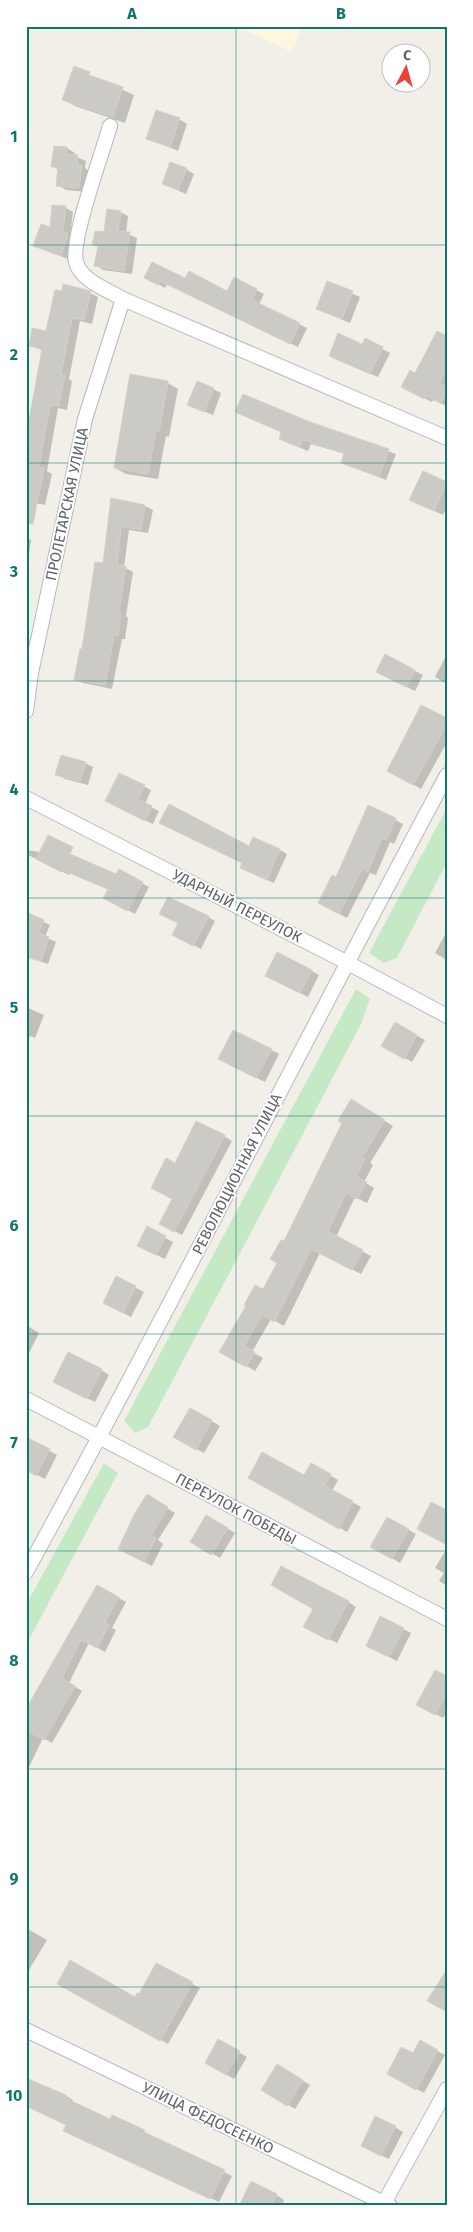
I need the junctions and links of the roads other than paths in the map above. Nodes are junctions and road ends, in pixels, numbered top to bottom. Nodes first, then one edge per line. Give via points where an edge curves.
1 (110, 126) dead end
2 (123, 299) junction
3 (447, 438) edge
4 (26, 712) edge
5 (447, 775) edge
6 (26, 798) edge
7 (346, 962) junction
8 (447, 1016) edge
9 (26, 1399) edge
10 (100, 1438) junction
11 (26, 1572) edge
12 (447, 1619) edge
13 (26, 2030) edge
14 (447, 2089) edge
15 (387, 2204) edge

1 - 2 street via 78,231 76,261 85,277
2 - 3 street
2 - 4 street, ПРОЛЕТАРСКАЯ УЛИЦА via 85,419 31,673
5 - 7 street, РЕВОЛЮЦИОННАЯ УЛИЦА
6 - 7 street, УДАРНЫЙ ПЕРЕУЛОК
7 - 8 street, УДАРНЫЙ ПЕРЕУЛОК
7 - 10 street, РЕВОЛЮЦИОННАЯ УЛИЦА
9 - 10 street, ПЕРЕУЛОК ПОБЕДЫ
10 - 11 street, РЕВОЛЮЦИОННАЯ УЛИЦА
10 - 12 street, ПЕРЕУЛОК ПОБЕДЫ
13 - 15 street, УЛИЦА ФЕДОСЕЕНКО
14 - 15 street

